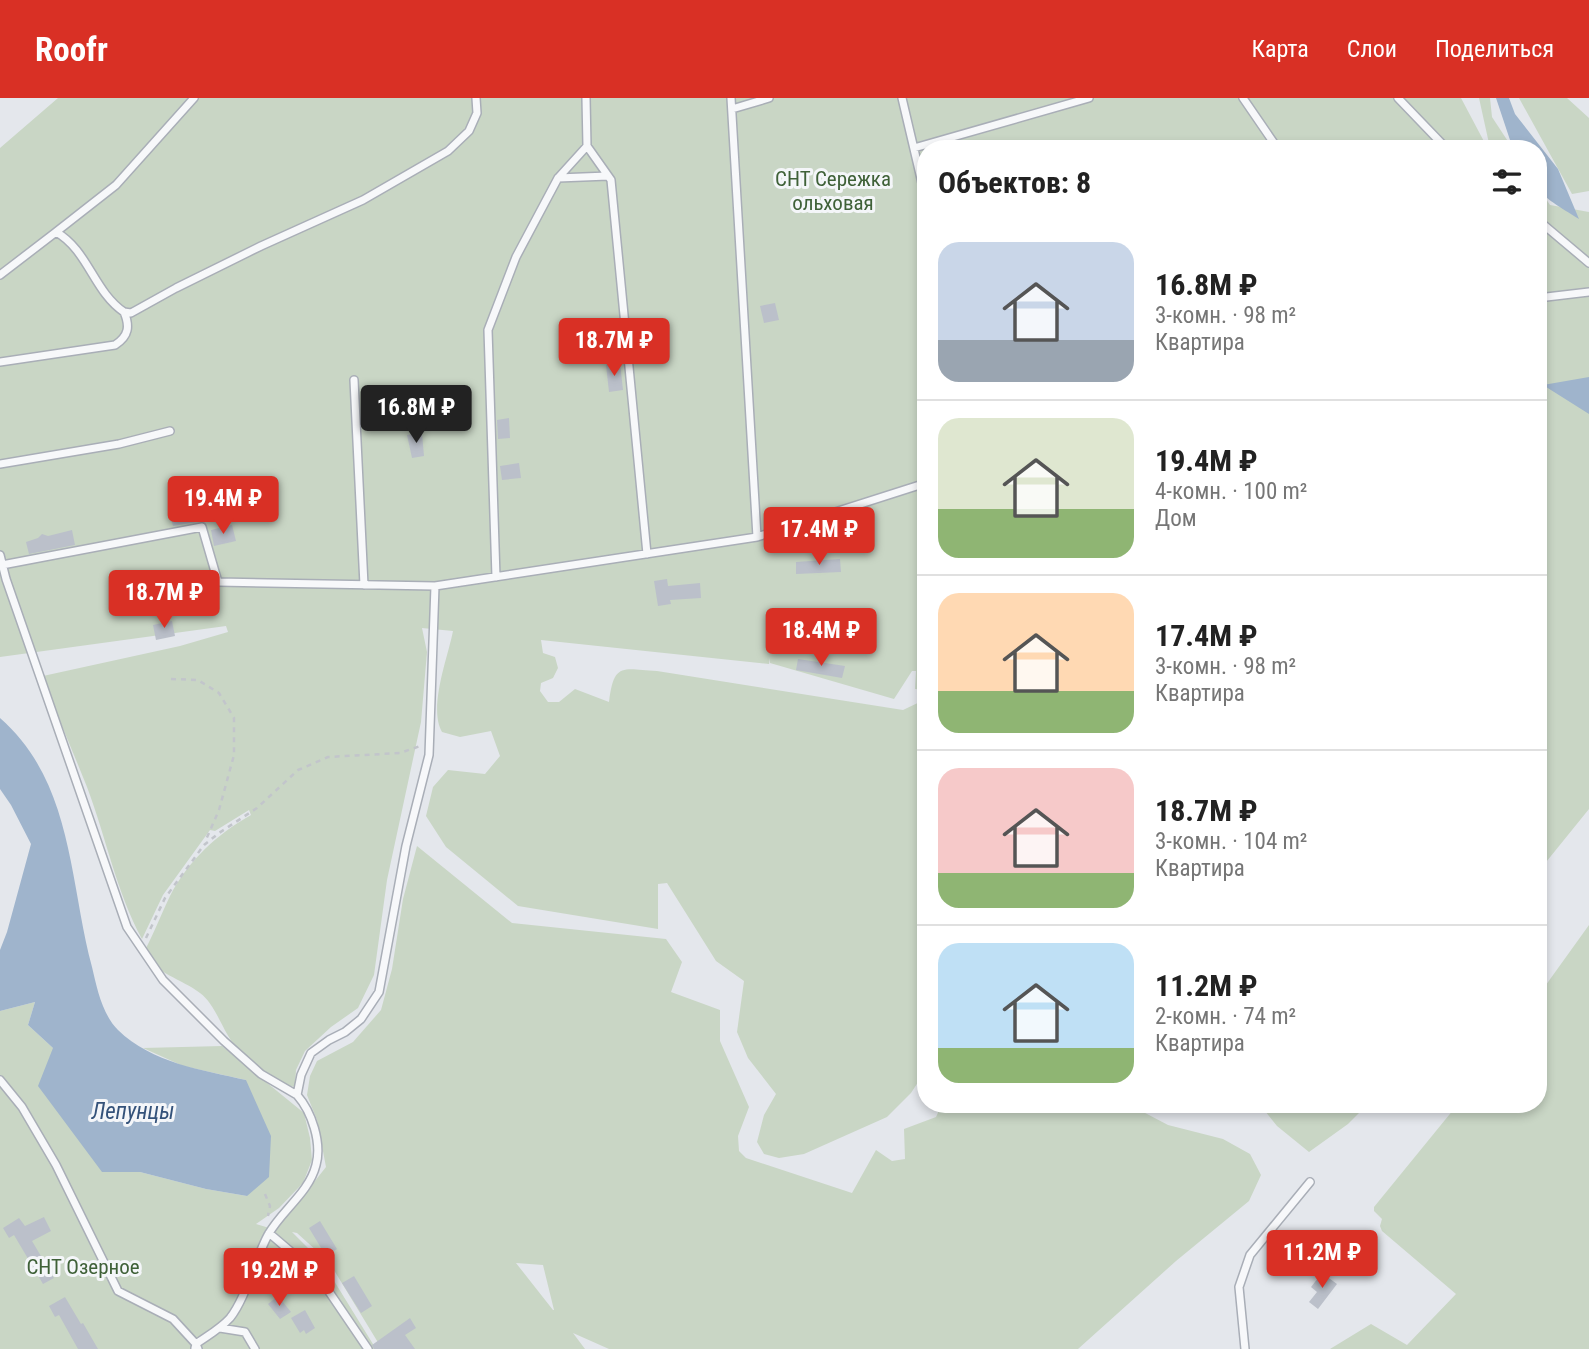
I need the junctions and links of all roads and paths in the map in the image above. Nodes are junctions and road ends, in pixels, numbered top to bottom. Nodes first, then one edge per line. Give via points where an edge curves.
1 (194, 98) edge
2 (476, 98) edge
3 (586, 98) edge
4 (731, 98) edge
5 (769, 98) edge
6 (902, 98) edge
7 (1089, 98) edge
8 (1242, 98) edge
9 (1398, 98) edge
10 (732, 109) junction
11 (942, 140) edge
12 (1272, 140) edge
13 (1438, 140) edge
14 (587, 146) junction
15 (917, 147) edge
16 (914, 148) junction
17 (917, 161) edge
18 (608, 176) junction
19 (558, 178) junction
20 (1547, 228) edge
21 (57, 232) junction
22 (1589, 264) edge
23 (0, 275) edge
24 (1589, 292) edge
25 (1547, 297) edge
26 (124, 312) junction
27 (0, 362) edge
28 (354, 380) dead end
29 (170, 431) dead end
30 (0, 464) edge
31 (917, 486) edge
32 (757, 537) junction
33 (647, 554) junction
34 (0, 555) edge
35 (2, 565) junction
36 (496, 577) junction
37 (365, 585) junction
38 (435, 586) junction
39 (171, 679) dead end
40 (430, 740) junction
41 (204, 845) junction
42 (141, 947) junction
43 (0, 1080) edge
44 (297, 1095) junction
45 (1310, 1182) dead end
46 (265, 1194) dead end
47 (270, 1206) dead end
48 (269, 1233) junction
49 (220, 1328) junction
50 (196, 1347) edge
51 (255, 1349) edge
52 (369, 1349) edge
53 (1245, 1349) edge

1 - 21 lane via 117,185
2 - 26 lane via 477,113 469,131 448,151 363,200 131,313
3 - 14 lane
4 - 10 lane
5 - 10 lane
6 - 16 lane
7 - 11 lane
8 - 12 lane
9 - 13 lane
10 - 32 lane
14 - 18 lane
14 - 19 lane
15 - 16 lane
16 - 17 lane
18 - 19 lane
18 - 33 lane
19 - 36 lane via 516,257 488,330
20 - 22 lane
21 - 23 lane
21 - 26 lane via 71,243
24 - 25 lane
26 - 27 lane via 128,331 115,345
28 - 37 lane
29 - 30 lane
31 - 32 lane
32 - 33 lane
33 - 36 lane
34 - 35 lane
35 - 37 lane via 202,527 218,582
35 - 42 lane via 127,927
36 - 38 lane
37 - 38 lane
38 - 40 lane
39 - 41 path via 198,680 219,693 234,718 234,755
40 - 41 path via 400,753 328,757 298,770 257,808
40 - 44 lane via 379,992 361,1019 311,1053
41 - 42 path via 164,898
42 - 44 lane via 163,980 225,1041 261,1074
43 - 50 lane via 22,1107 56,1165 118,1291 173,1320
44 - 48 lane via 314,1131 316,1167
45 - 53 lane via 1250,1255 1239,1287
46 - 47 path
48 - 49 lane via 237,1306
48 - 52 lane via 317,1274
49 - 50 lane
49 - 51 lane via 245,1332

